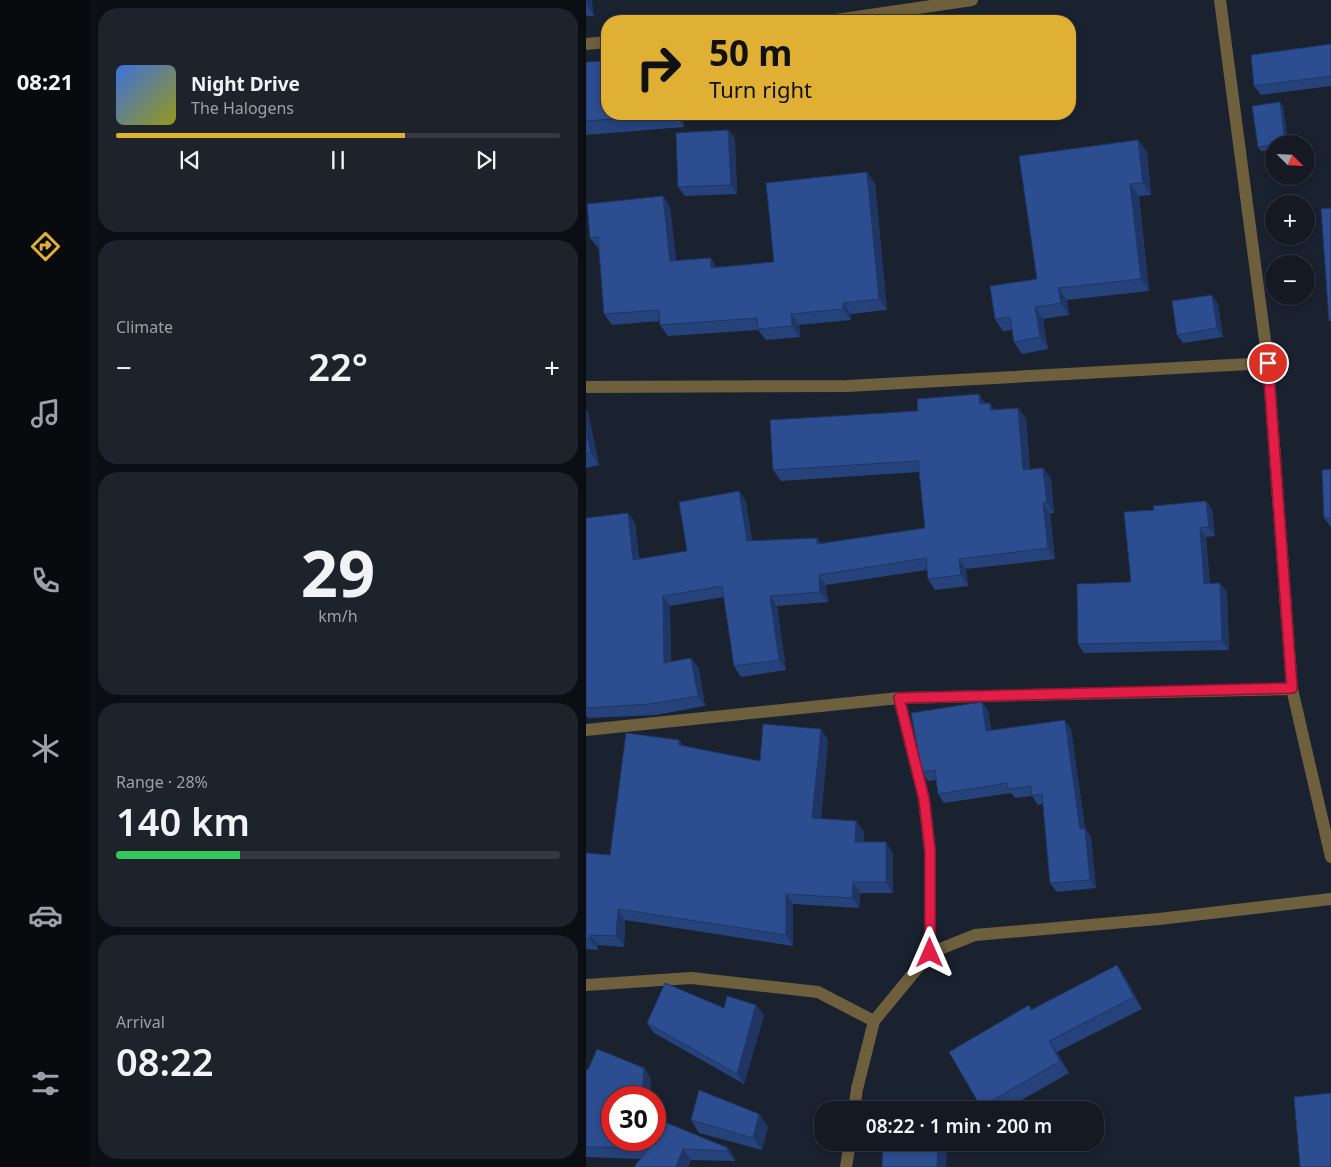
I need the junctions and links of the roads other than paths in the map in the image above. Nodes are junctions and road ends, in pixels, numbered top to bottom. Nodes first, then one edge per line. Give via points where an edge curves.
1 (972, 0) edge
2 (1220, 0) edge
3 (870, 15) edge
4 (601, 43) edge
5 (586, 44) edge
6 (1268, 363) junction
7 (586, 387) edge
8 (1292, 688) junction
9 (899, 698) junction
10 (586, 730) edge
11 (1331, 857) edge
12 (1331, 899) edge
13 (930, 953) junction
14 (586, 985) edge
15 (874, 1021) junction
16 (856, 1101) edge
17 (849, 1151) edge
18 (846, 1167) edge

1 - 3 street
2 - 6 street
4 - 5 street
6 - 7 street via 847,386
6 - 8 street
8 - 9 street
8 - 11 street
9 - 10 street
9 - 13 street via 924,799 929,842
12 - 13 street via 1159,919 975,935
13 - 15 street
14 - 15 street via 691,978 818,992
15 - 16 street
17 - 18 street

